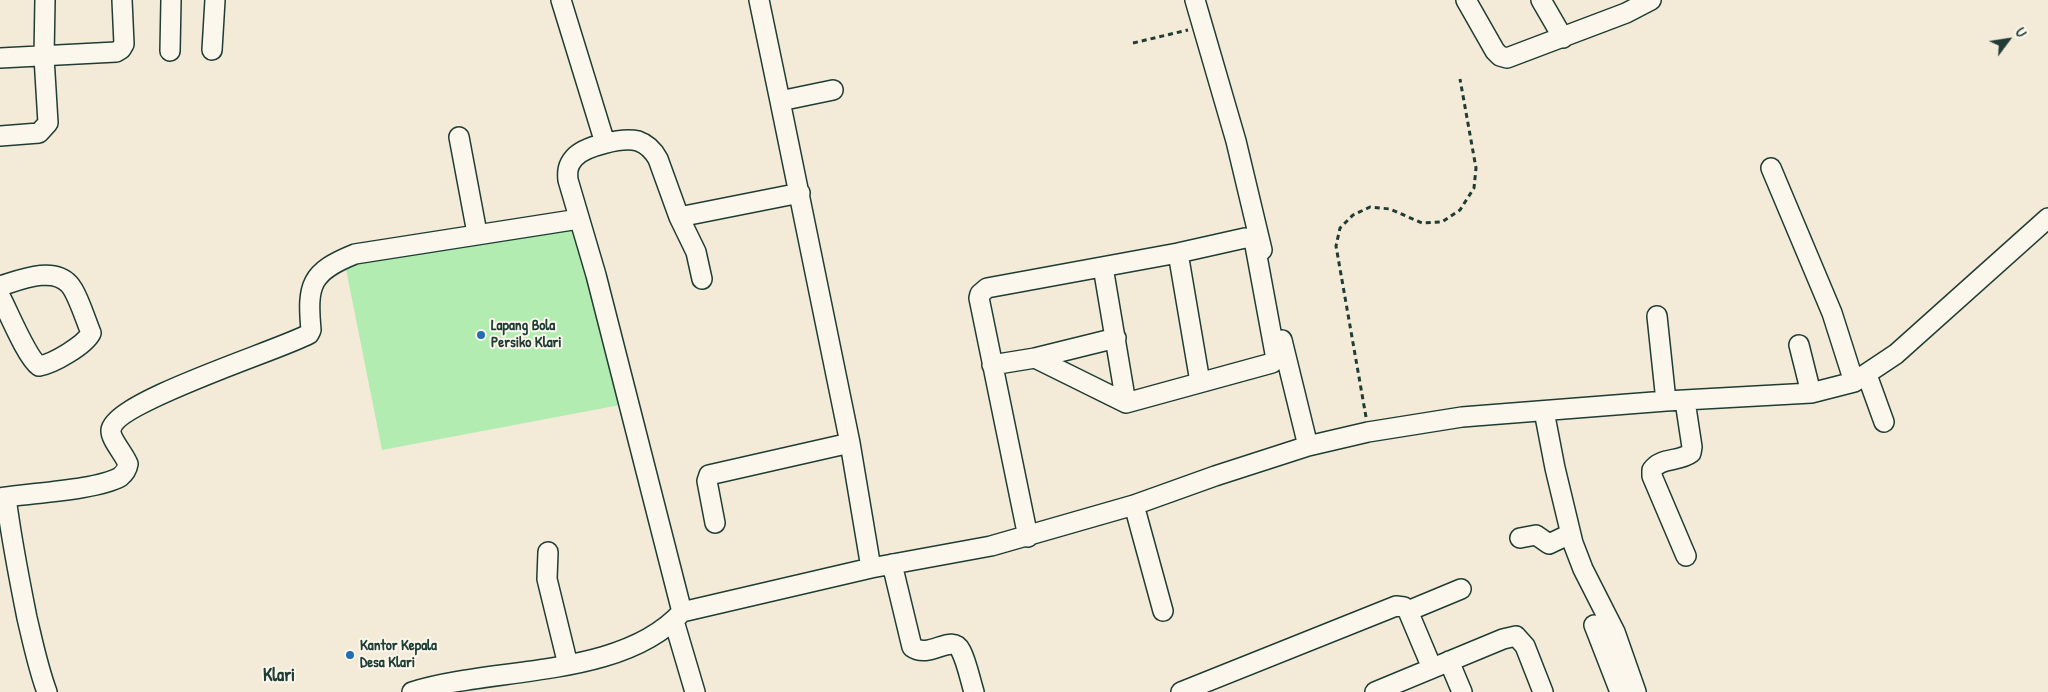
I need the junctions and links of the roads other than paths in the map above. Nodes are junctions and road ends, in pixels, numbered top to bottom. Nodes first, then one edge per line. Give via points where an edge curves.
1 (46, 0) edge
2 (122, 0) edge
3 (171, 0) edge
4 (215, 0) edge
5 (561, 0) edge
6 (759, 0) edge
7 (1195, 0) edge
8 (1466, 0) edge
9 (1541, 0) edge
10 (1652, 0) edge
11 (1623, 6) edge
12 (1563, 38) junction
13 (212, 50) dead end
14 (170, 51) dead end
15 (44, 57) junction
16 (0, 58) edge
17 (833, 90) dead end
18 (780, 101) junction
19 (0, 136) edge
20 (459, 137) dead end
21 (606, 143) junction
22 (1771, 168) dead end
23 (800, 193) junction
24 (679, 217) junction
25 (579, 218) junction
26 (2048, 218) edge
27 (477, 233) junction
28 (1257, 239) junction
29 (1178, 253) junction
30 (1103, 267) junction
31 (702, 279) dead end
32 (0, 286) edge
33 (0, 296) edge
34 (1657, 316) dead end
35 (1116, 338) junction
36 (1799, 345) dead end
37 (1035, 358) junction
38 (992, 364) junction
39 (1861, 379) junction
40 (1200, 382) junction
41 (1810, 393) junction
42 (1666, 401) junction
43 (1685, 401) junction
44 (1126, 403) junction
45 (1544, 411) junction
46 (1884, 422) dead end
47 (850, 444) junction
48 (1308, 446) junction
49 (3, 497) edge
50 (1134, 505) junction
51 (714, 523) dead end
52 (1570, 534) junction
53 (1028, 537) junction
54 (1520, 538) dead end
55 (548, 552) dead end
56 (1686, 556) dead end
57 (892, 564) junction
58 (870, 568) junction
59 (1461, 589) dead end
60 (1163, 611) dead end
61 (1408, 611) junction
62 (678, 616) junction
63 (1594, 625) dead end
64 (1440, 664) junction
65 (568, 665) junction
66 (421, 691) edge
67 (47, 692) edge
68 (695, 692) edge
69 (974, 692) edge
70 (1181, 692) edge
71 (1375, 692) edge
72 (1462, 692) edge
73 (1543, 692) edge
74 (1620, 692) edge
75 (1636, 692) edge

1 - 15 street
2 - 15 street via 122,48 116,52
3 - 14 street
4 - 13 street
5 - 21 street
6 - 18 street
7 - 28 street via 1236,141
8 - 12 street via 1500,56 1507,58
9 - 12 street
10 - 11 street
11 - 12 street
15 - 16 street
15 - 19 street via 48,123 39,133
17 - 18 street
18 - 23 street
20 - 27 street
21 - 24 street via 636,141 653,150
21 - 25 street via 578,154 567,171
22 - 39 street
23 - 24 street
23 - 47 street
24 - 31 street via 696,252
25 - 27 street
25 - 62 street via 596,274
26 - 39 street via 1896,354
27 - 49 street via 355,254 334,262 318,276 309,292 310,334 209,373 117,420 111,435 128,464 122,475 88,486
28 - 29 street via 1245,238
28 - 40 street via 1276,359 1272,363
28 - 48 street
29 - 30 street
29 - 40 street
30 - 35 street
30 - 38 street via 984,290 979,298
32 - 33 street via 46,275 62,278 71,285 91,333 88,340 40,366 29,353
34 - 42 street
35 - 37 street
35 - 44 street
36 - 41 street
37 - 38 street
37 - 44 street
38 - 53 street
39 - 41 street
39 - 46 street
40 - 44 street
41 - 43 street
42 - 43 street
42 - 45 street
43 - 56 street via 1691,452 1655,465 1652,476
45 - 48 street via 1462,417 1368,432
45 - 52 street
47 - 51 street via 709,476 707,481
47 - 58 street
48 - 50 street
49 - 67 street via 22,595
50 - 53 street
50 - 60 street
52 - 54 street via 1549,544 1536,535
52 - 75 street via 1618,639
53 - 57 street
55 - 65 street via 547,579
57 - 58 street
57 - 69 street via 912,646 926,652 950,643 957,646
58 - 62 street
59 - 61 street
61 - 64 street
61 - 70 street via 1396,606
62 - 65 street via 642,642 610,656
62 - 68 street
63 - 74 street
64 - 71 street
64 - 72 street
64 - 73 street via 1516,636 1525,646
65 - 66 street via 450,682

